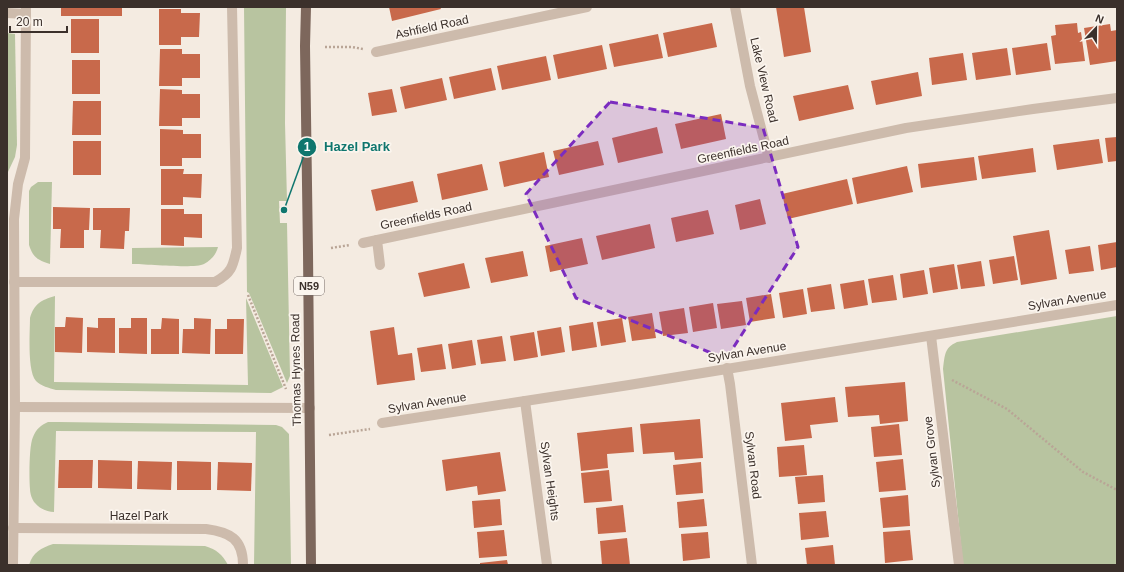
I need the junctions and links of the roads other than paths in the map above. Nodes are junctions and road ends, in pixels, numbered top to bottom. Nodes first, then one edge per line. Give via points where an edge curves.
1 (232, 7) edge
2 (306, 7) edge
3 (587, 7) edge
4 (735, 7) edge
5 (26, 11) edge
6 (7, 13) edge
7 (376, 52) road end
8 (1117, 98) edge
9 (769, 158) junction
10 (11, 231) edge
11 (377, 240) junction
12 (363, 243) road end
13 (380, 265) dead end
14 (14, 282) junction
15 (1117, 305) edge
16 (931, 336) junction
17 (727, 368) junction
18 (525, 401) junction
19 (15, 407) junction
20 (310, 408) junction
21 (11, 423) edge
22 (382, 423) road end
23 (12, 528) junction
24 (13, 565) edge
25 (243, 565) edge
26 (311, 565) edge
27 (548, 565) edge
28 (752, 565) edge
29 (959, 565) edge

1 - 14 street via 237,248 229,272 215,282
2 - 20 main road, Thomas Hynes Road / N59
3 - 7 street, Ashfield Road
4 - 9 street, Lake View Road via 750,86
5 - 6 street
5 - 10 street via 25,158
8 - 9 street, Greenfields Road via 906,128
9 - 11 street, Greenfields Road
10 - 14 street
11 - 12 street, Greenfields Road
11 - 13 street, Greenfields Road
14 - 19 street
15 - 16 street, Sylvan Avenue
16 - 17 street, Sylvan Avenue
16 - 29 street, Sylvan Grove
17 - 18 street, Sylvan Avenue
17 - 28 street, Sylvan Road
18 - 22 street, Sylvan Avenue
18 - 27 street, Sylvan Heights
19 - 20 street
19 - 21 street
20 - 26 main road, Thomas Hynes Road / N59
21 - 23 street
23 - 24 street
23 - 25 street, Hazel Park via 206,529 232,536 239,543

